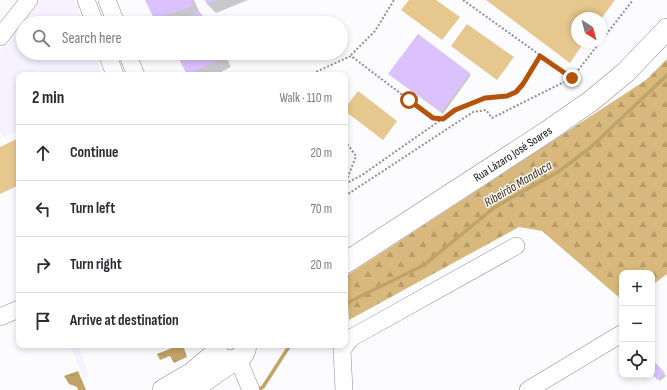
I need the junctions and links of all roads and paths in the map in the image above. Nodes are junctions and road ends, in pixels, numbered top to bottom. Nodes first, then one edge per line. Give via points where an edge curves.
1 (29, 0) edge
2 (86, 0) edge
3 (107, 0) edge
4 (394, 0) edge
5 (463, 0) edge
6 (633, 0) edge
7 (16, 16) edge
8 (92, 16) edge
9 (113, 16) edge
10 (16, 17) edge
11 (667, 29) edge
12 (607, 34) edge
13 (0, 37) edge
14 (596, 48) edge
15 (351, 56) junction
16 (540, 56) junction
17 (348, 57) edge
18 (342, 60) edge
19 (131, 63) edge
20 (111, 65) edge
21 (316, 72) edge
22 (572, 78) junction
23 (443, 119) junction
24 (348, 145) edge
25 (348, 176) edge
26 (348, 182) edge
27 (348, 194) edge
28 (516, 246) dead end
29 (348, 261) edge
30 (16, 310) edge
31 (0, 317) edge
32 (619, 335) edge
33 (348, 342) edge
34 (344, 348) edge
35 (230, 352) edge
36 (250, 388) edge
37 (163, 390) edge
38 (191, 390) edge
39 (344, 390) edge
40 (528, 390) edge

1 - 7 street
2 - 8 street
3 - 9 street
4 - 15 path via 375,31
5 - 16 path
6 - 12 path
10 - 13 street
11 - 29 main road, Rua Lázaro José Soares via 626,72 591,101
14 - 22 path
15 - 17 path
15 - 23 path via 433,118
16 - 22 path
16 - 23 path via 516,92 507,96 485,98 455,110
18 - 21 path
19 - 20 street
22 - 27 path via 492,118 486,110 473,112
23 - 26 path via 362,175
24 - 25 path via 356,156
28 - 33 street
30 - 31 street
32 - 40 street
34 - 39 street
35 - 36 street
35 - 37 main road
35 - 38 main road

